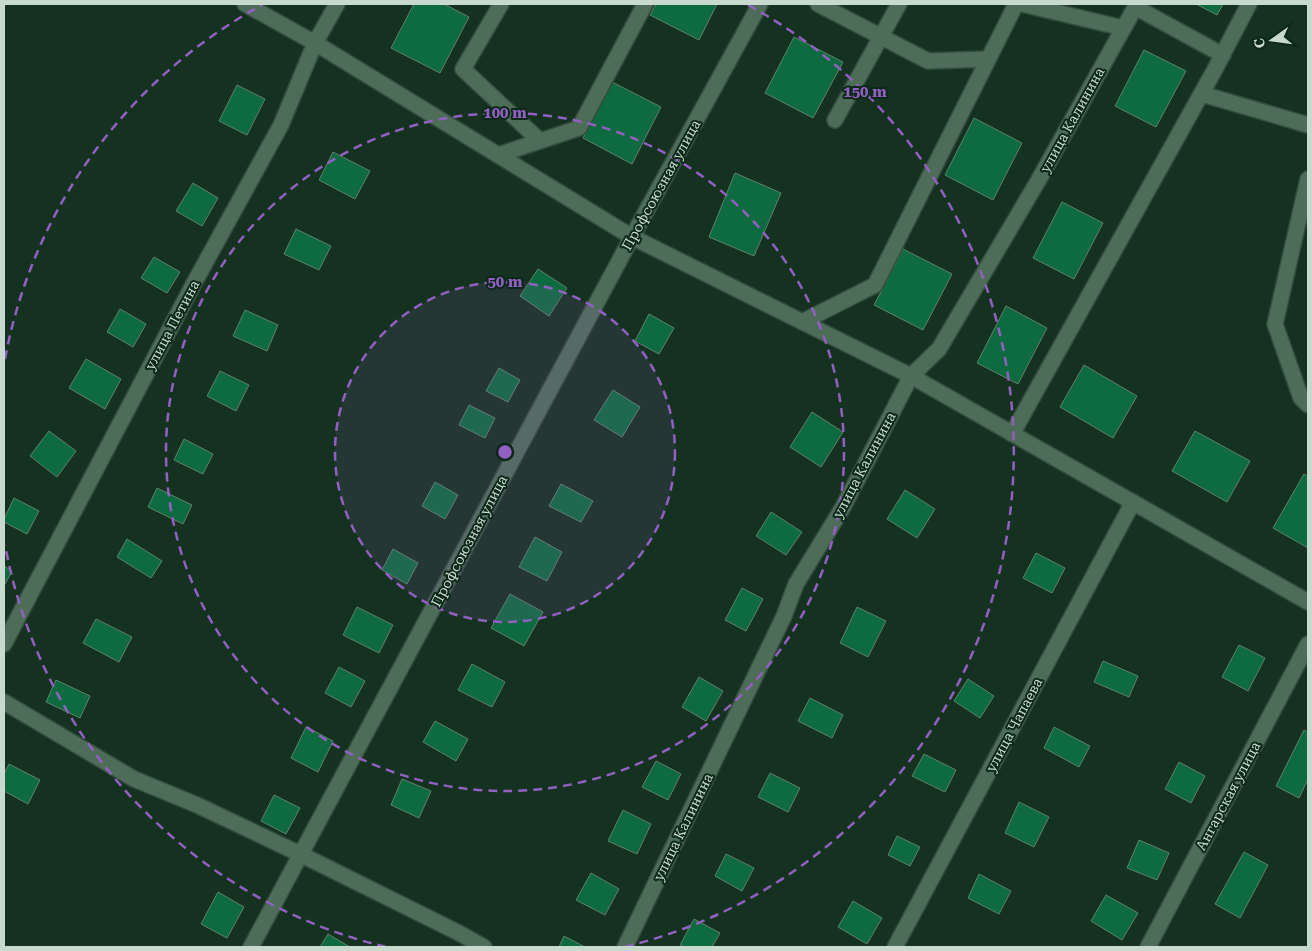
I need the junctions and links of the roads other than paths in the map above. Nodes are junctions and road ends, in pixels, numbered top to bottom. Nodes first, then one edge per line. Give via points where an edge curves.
1 (245, 4) edge
2 (337, 4) edge
3 (501, 4) edge
4 (645, 4) edge
5 (760, 4) edge
6 (818, 4) edge
7 (899, 4) edge
8 (1024, 4) edge
9 (1249, 4) edge
10 (1136, 5) edge
11 (1123, 28) junction
12 (882, 37) junction
13 (315, 43) junction
14 (1223, 55) junction
15 (988, 59) junction
16 (1202, 94) junction
17 (835, 120) dead end
18 (1308, 125) edge
19 (540, 141) junction
20 (498, 155) junction
21 (1308, 179) edge
22 (632, 237) junction
23 (802, 322) junction
24 (911, 376) junction
25 (1308, 404) edge
26 (1012, 434) junction
27 (1133, 502) junction
28 (1308, 602) edge
29 (4, 644) edge
30 (1308, 644) edge
31 (4, 702) edge
32 (300, 854) junction
33 (251, 947) edge
34 (484, 947) edge
35 (625, 947) edge
36 (895, 947) edge
37 (1148, 947) edge

1 - 13 street
2 - 13 street, улица Петина
3 - 19 street via 463,70
4 - 19 street via 579,128
5 - 22 street, Профсоюзная улица
6 - 12 street
7 - 12 street
8 - 11 street
8 - 15 street
9 - 14 street
10 - 11 street, улица Калинина
10 - 14 street
11 - 24 street, улица Калинина via 939,349
12 - 15 street via 928,61
12 - 17 street
13 - 20 street
13 - 29 street, улица Петина via 281,125
14 - 16 street
15 - 23 street via 875,285
16 - 18 street
16 - 26 street
19 - 20 street
20 - 22 street
21 - 25 street via 1275,324 1300,398
22 - 23 street
22 - 32 street, Профсоюзная улица
23 - 24 street
24 - 26 street
24 - 35 street, улица Калинина via 843,507 796,584
26 - 27 street
27 - 28 street
27 - 36 street, улица Чапаева
30 - 37 street, Ангарская улица
31 - 32 street via 134,780 197,805
32 - 33 street, Профсоюзная улица
32 - 34 street

